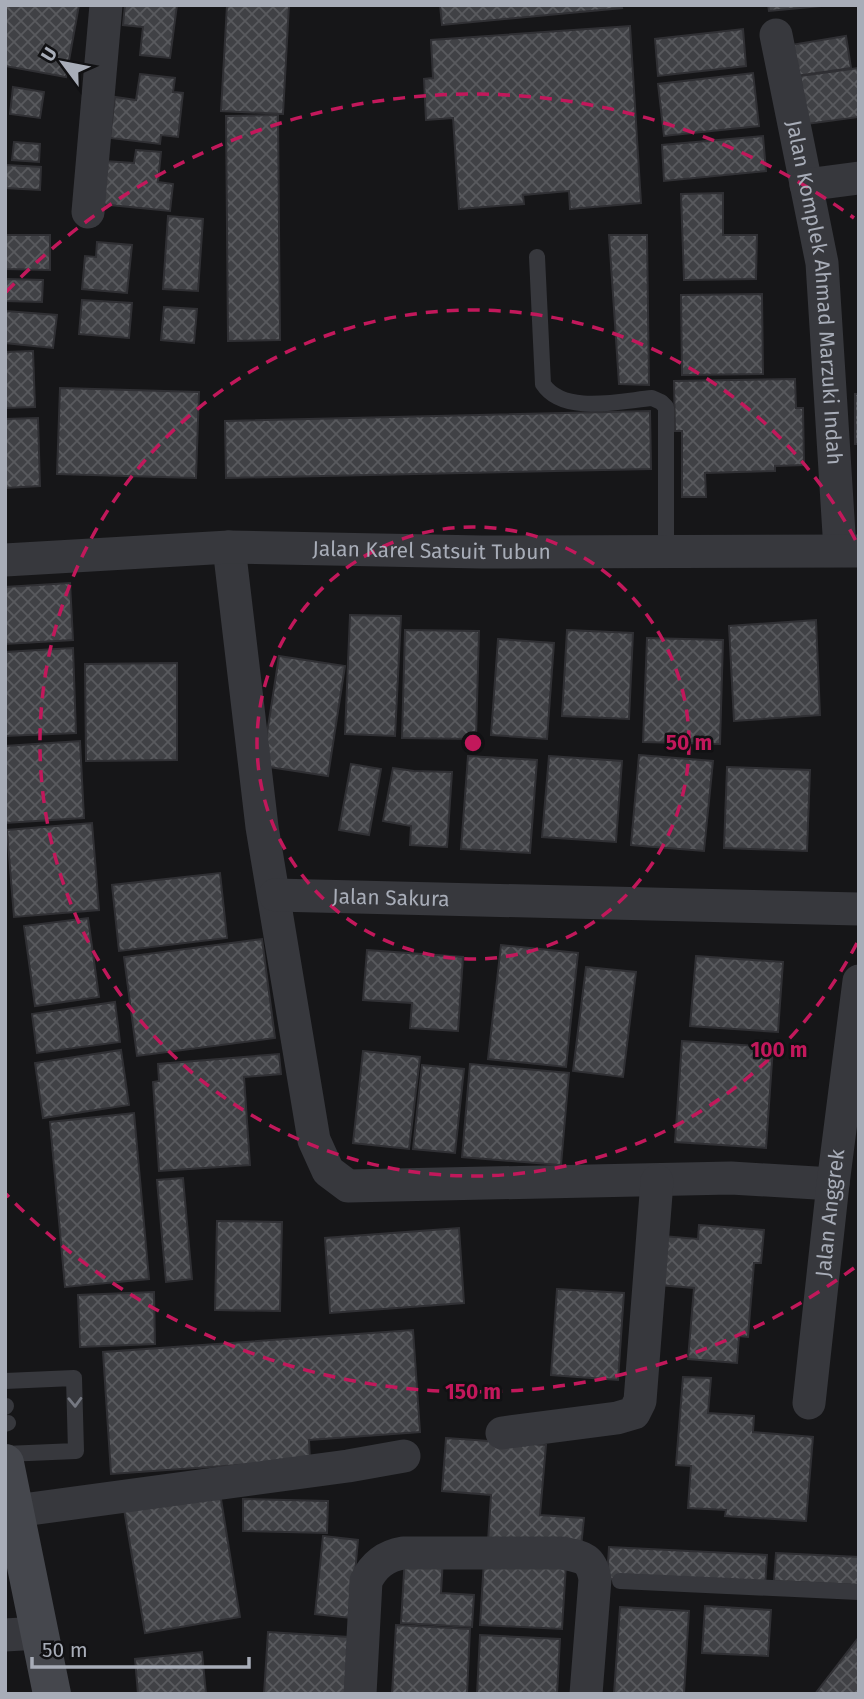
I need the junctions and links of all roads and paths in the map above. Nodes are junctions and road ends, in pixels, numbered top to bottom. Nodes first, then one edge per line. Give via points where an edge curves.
1 (106, 5) edge
2 (776, 35) dead end
3 (859, 178) edge
4 (806, 185) junction
5 (88, 212) dead end
6 (537, 257) dead end
7 (229, 547) junction
8 (666, 550) junction
9 (849, 550) edge
10 (5, 560) edge
11 (275, 895) junction
12 (859, 909) edge
13 (859, 981) edge
14 (657, 1181) junction
15 (833, 1184) junction
16 (5, 1381) edge
17 (809, 1404) dead end
18 (502, 1433) dead end
19 (5, 1454) edge
20 (404, 1456) dead end
21 (5, 1463) edge
22 (15, 1511) junction
23 (620, 1581) dead end
24 (859, 1592) edge
25 (22, 1634) edge
26 (52, 1694) edge
27 (360, 1694) edge
28 (586, 1694) edge

1 - 5 street
2 - 4 street, Jalan Komplek Ahmad Marzuki Indah
3 - 4 street
4 - 9 street, Jalan Komplek Ahmad Marzuki Indah via 822,263
6 - 8 lane via 543,384 550,395 575,403 652,398 666,407
7 - 8 street, Jalan Karel Satsuit Tubun
7 - 10 street, Jalan Karel Satsuit Tubun
7 - 11 street via 262,827
8 - 9 street, Jalan Karel Satsuit Tubun
11 - 12 street, Jalan Sakura
11 - 14 street via 314,1140 328,1171 348,1186
13 - 15 street, Jalan Anggrek
14 - 15 street via 731,1178
14 - 18 street via 640,1401 634,1413
15 - 17 street, Jalan Anggrek
16 -> 19 lane via 74,1378 76,1451
20 - 22 street
21 - 22 street
22 - 25 street
23 - 24 lane
25 - 26 street
27 - 28 street via 366,1581 383,1560 403,1553 562,1553 584,1558 593,1566 596,1578

